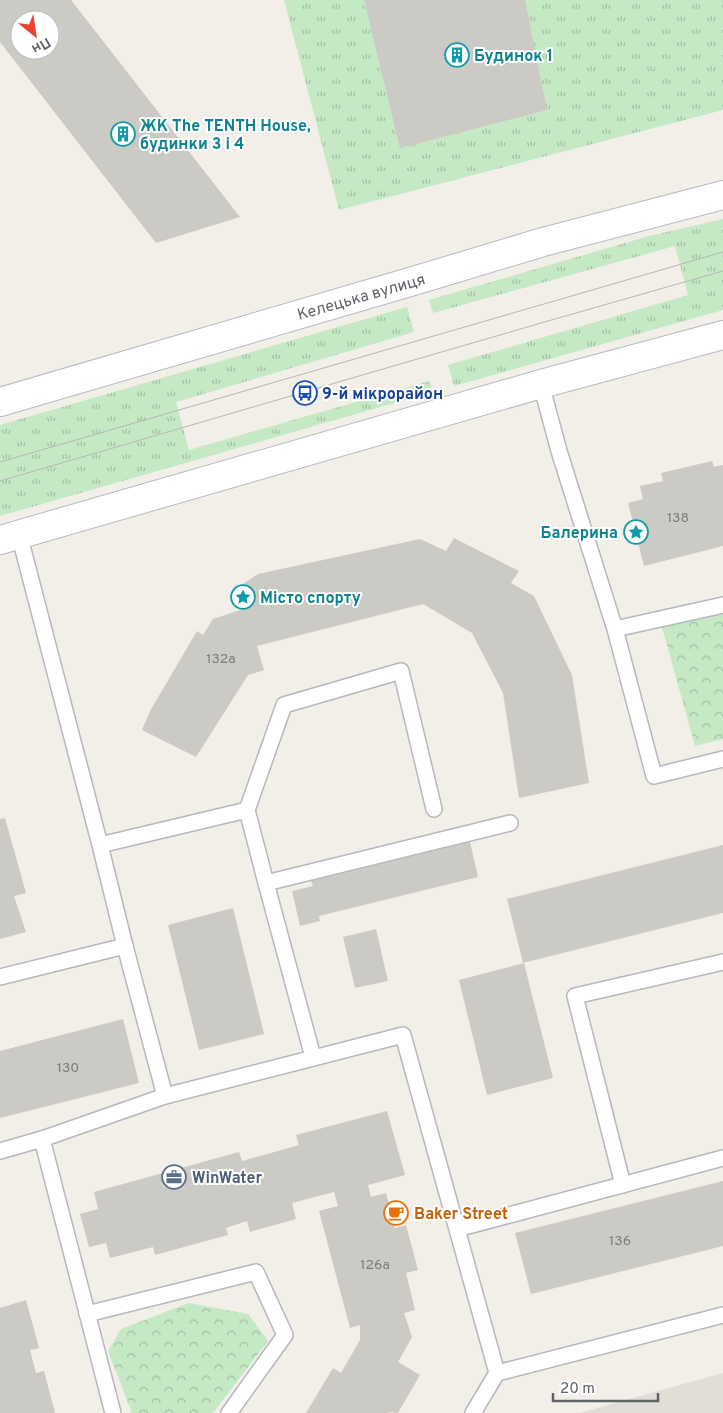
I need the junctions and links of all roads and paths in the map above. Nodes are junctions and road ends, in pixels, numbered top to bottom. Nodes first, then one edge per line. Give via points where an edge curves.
1 (723, 195) edge
2 (723, 335) edge
3 (541, 384) junction
4 (0, 402) edge
5 (10, 537) edge
6 (723, 605) edge
7 (615, 629) junction
8 (723, 760) edge
9 (434, 809) dead end
10 (247, 810) junction
11 (510, 824) dead end
12 (100, 845) junction
13 (266, 883) junction
14 (125, 946) junction
15 (723, 962) edge
16 (0, 977) edge
17 (313, 1057) junction
18 (165, 1096) junction
19 (42, 1139) junction
20 (0, 1151) edge
21 (723, 1158) edge
22 (623, 1184) junction
23 (457, 1229) junction
24 (87, 1314) junction
25 (723, 1315) edge
26 (497, 1373) junction
27 (113, 1413) edge
28 (229, 1413) edge
29 (473, 1413) edge

1 - 4 main road, Келецька вулиця via 543,242
2 - 3 main road
3 - 5 main road
3 - 7 lane
5 - 12 lane
6 - 7 lane
7 - 8 lane via 654,776
9 - 10 lane via 401,671 284,705
10 - 12 lane
10 - 13 lane
11 - 13 lane
12 - 14 lane
13 - 17 lane
14 - 16 lane
14 - 18 lane
15 - 22 lane via 575,996
17 - 18 lane
17 - 23 lane via 402,1035
18 - 19 lane
19 - 20 lane
19 - 24 lane
21 - 22 lane
22 - 23 lane
23 - 26 lane
24 - 27 lane
24 - 28 lane via 256,1272 285,1335
25 - 26 lane
26 - 29 lane

